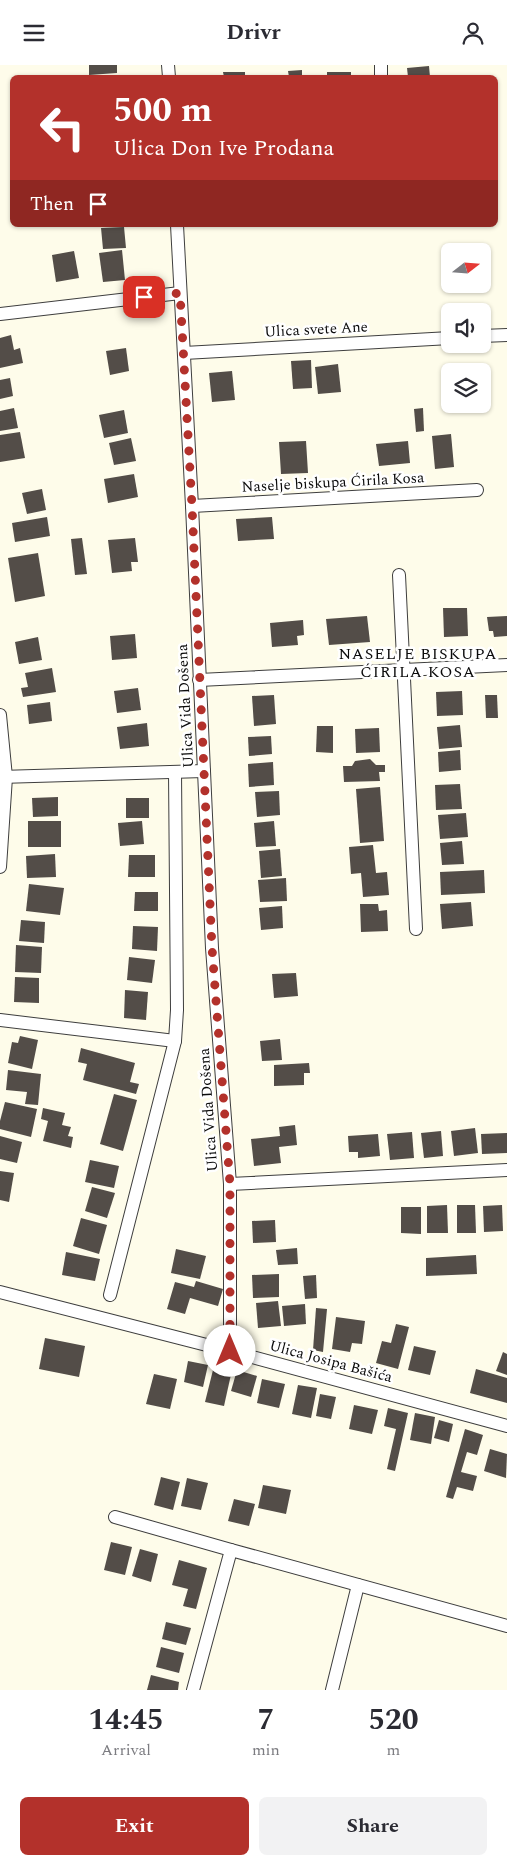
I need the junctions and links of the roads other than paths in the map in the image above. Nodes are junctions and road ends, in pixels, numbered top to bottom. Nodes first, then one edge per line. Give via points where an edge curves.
1 (177, 227) edge
2 (180, 293) junction
3 (0, 314) edge
4 (507, 335) edge
5 (491, 336) edge
6 (441, 339) edge
7 (184, 353) junction
8 (476, 490) dead end
9 (192, 506) junction
10 (399, 575) dead end
11 (507, 665) edge
12 (403, 670) junction
13 (199, 679) junction
14 (0, 715) edge
15 (204, 771) junction
16 (175, 772) junction
17 (3, 777) edge
18 (0, 867) edge
19 (416, 929) dead end
20 (0, 1020) edge
21 (175, 1041) junction
22 (507, 1170) edge
23 (230, 1184) junction
24 (0, 1292) edge
25 (110, 1295) dead end
26 (230, 1351) junction
27 (507, 1426) edge
28 (115, 1517) dead end
29 (231, 1550) junction
30 (358, 1585) junction
31 (507, 1626) edge
32 (193, 1690) edge
33 (332, 1690) edge

1 - 2 street, Ulica Vida Došena
2 - 3 street
2 - 7 street, Ulica Vida Došena
4 - 5 street
6 - 7 street, Ulica svete Ane
7 - 9 street, Ulica Vida Došena
8 - 9 street, Naselje biskupa Ćirila Kosa
9 - 13 street, Ulica Vida Došena
10 - 12 street
11 - 12 street
12 - 13 street
12 - 19 street
13 - 15 street, Ulica Vida Došena
14 - 17 street
15 - 16 street
15 - 23 street, Ulica Vida Došena via 212,948
16 - 17 street
16 - 21 street, Ulica Vida Došena
17 - 18 street
20 - 21 street, Ulica Vida Došena
21 - 25 street, Ulica Vida Došena
22 - 23 street, Ulica Vida Došena
23 - 26 street, Ulica Vida Došena
24 - 26 street, Ulica Josipa Bašića
26 - 27 street, Ulica Josipa Bašića
28 - 29 street
29 - 30 street
29 - 32 street
30 - 31 street
30 - 33 street

